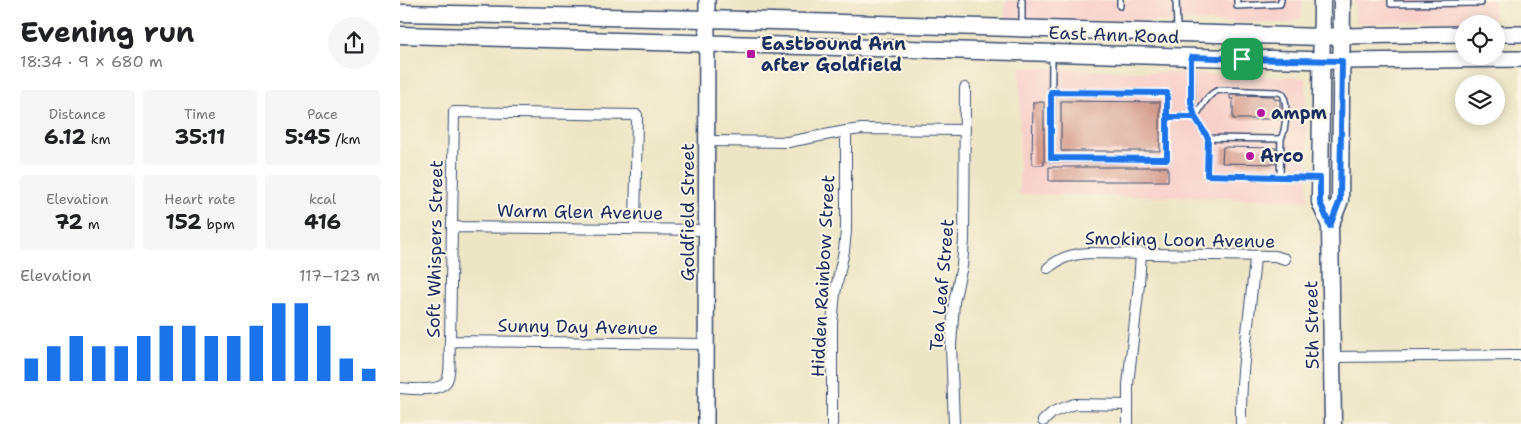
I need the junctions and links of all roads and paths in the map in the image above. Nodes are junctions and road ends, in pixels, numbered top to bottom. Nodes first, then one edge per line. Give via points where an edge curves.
1 (707, 0) edge
2 (1022, 0) edge
3 (1176, 0) edge
4 (1237, 0) edge
5 (1281, 0) edge
6 (1322, 0) edge
7 (1342, 0) edge
8 (1391, 0) edge
9 (1481, 0) edge
10 (1417, 2) edge
11 (400, 13) edge
12 (707, 19) junction
13 (1022, 28) junction
14 (1177, 32) junction
15 (1455, 34) edge
16 (1505, 34) edge
17 (1521, 34) edge
18 (400, 35) edge
19 (1342, 36) junction
20 (1321, 37) junction
21 (707, 44) junction
22 (953, 50) junction
23 (1052, 53) junction
24 (1191, 57) junction
25 (1521, 59) edge
26 (1321, 61) junction
27 (1342, 61) junction
28 (965, 88) dead end
29 (1051, 92) junction
30 (1167, 117) junction
31 (1195, 117) junction
32 (964, 130) junction
33 (846, 131) junction
34 (1208, 138) junction
35 (1281, 139) junction
36 (707, 141) junction
37 (1280, 177) junction
38 (1320, 178) junction
39 (1330, 226) junction
40 (452, 227) junction
41 (635, 229) junction
42 (707, 230) junction
43 (1141, 253) junction
44 (1255, 256) junction
45 (1285, 259) dead end
46 (1048, 268) dead end
47 (450, 341) junction
48 (706, 344) junction
49 (1521, 355) edge
50 (1332, 356) junction
51 (400, 388) edge
52 (1128, 405) junction
53 (1044, 421) dead end
54 (706, 424) edge
55 (832, 424) edge
56 (954, 424) edge
57 (1128, 424) edge
58 (1241, 424) edge
59 (1333, 424) edge

1 - 12 street, Goldfield Street
2 - 13 lane
3 - 14 lane
4 - 5 lane via 1237,6 1280,4
6 - 20 main road, 5th Street
7 - 19 main road, 5th Street
8 - 10 lane via 1391,4
9 - 10 lane via 1481,3
11 - 12 main road, East Ann Road
12 - 13 main road, East Ann Road
12 - 21 street, Goldfield Street
13 - 14 main road, East Ann Road
13 - 22 main road via 1019,37 1013,41
14 - 20 main road, East Ann Road
15 - 19 street, East Ann Road
16 - 17 street
18 - 21 main road, East Ann Road
19 - 20 main road, East Ann Road
19 - 27 main road, 5th Street
20 - 26 main road, 5th Street
21 - 22 main road, East Ann Road
21 - 36 street, Goldfield Street
22 - 23 main road, East Ann Road
23 - 24 main road, East Ann Road
23 - 29 lane
24 - 26 main road, East Ann Road
24 - 31 lane via 1191,102
25 - 27 street, East Ann Road
26 - 27 main road, East Ann Road
26 - 38 main road, 5th Street
27 - 39 main road, 5th Street via 1340,200
28 - 32 street, Tea Leaf Street
29 - 30 lane via 1167,93
29 - 30 lane via 1051,158 1167,159
30 - 31 lane
31 - 34 lane
31 - 35 lane via 1216,91 1279,92 1285,101 1285,129
32 - 33 street
32 - 56 street, Tea Leaf Street via 964,240 952,321
33 - 36 street via 788,142
33 - 55 street, Hidden Rainbow Street via 846,231 832,323
34 - 35 lane
34 - 37 lane via 1207,175
35 - 37 lane
36 - 42 street, Goldfield Street
37 - 38 lane
38 - 39 main road, 5th Street via 1320,202
39 - 50 main road, 5th Street
40 - 41 street, Warm Glen Avenue
40 - 41 street, Soft Whispers Street via 454,112 637,115
40 - 47 street, Soft Whispers Street
41 - 42 street, Warm Glen Avenue
42 - 48 street, Goldfield Street
43 - 44 street, Smoking Loon Avenue
43 - 46 street, Smoking Loon Avenue via 1080,254 1058,260
43 - 52 street
44 - 45 street, Smoking Loon Avenue
44 - 58 street via 1242,377
47 - 48 street, Sunny Day Avenue
47 - 51 street, Soft Whispers Street via 448,379 444,385 432,389
48 - 54 street, Goldfield Street
49 - 50 street
50 - 59 main road, 5th Street
52 - 53 street via 1074,404 1053,412
52 - 57 street

